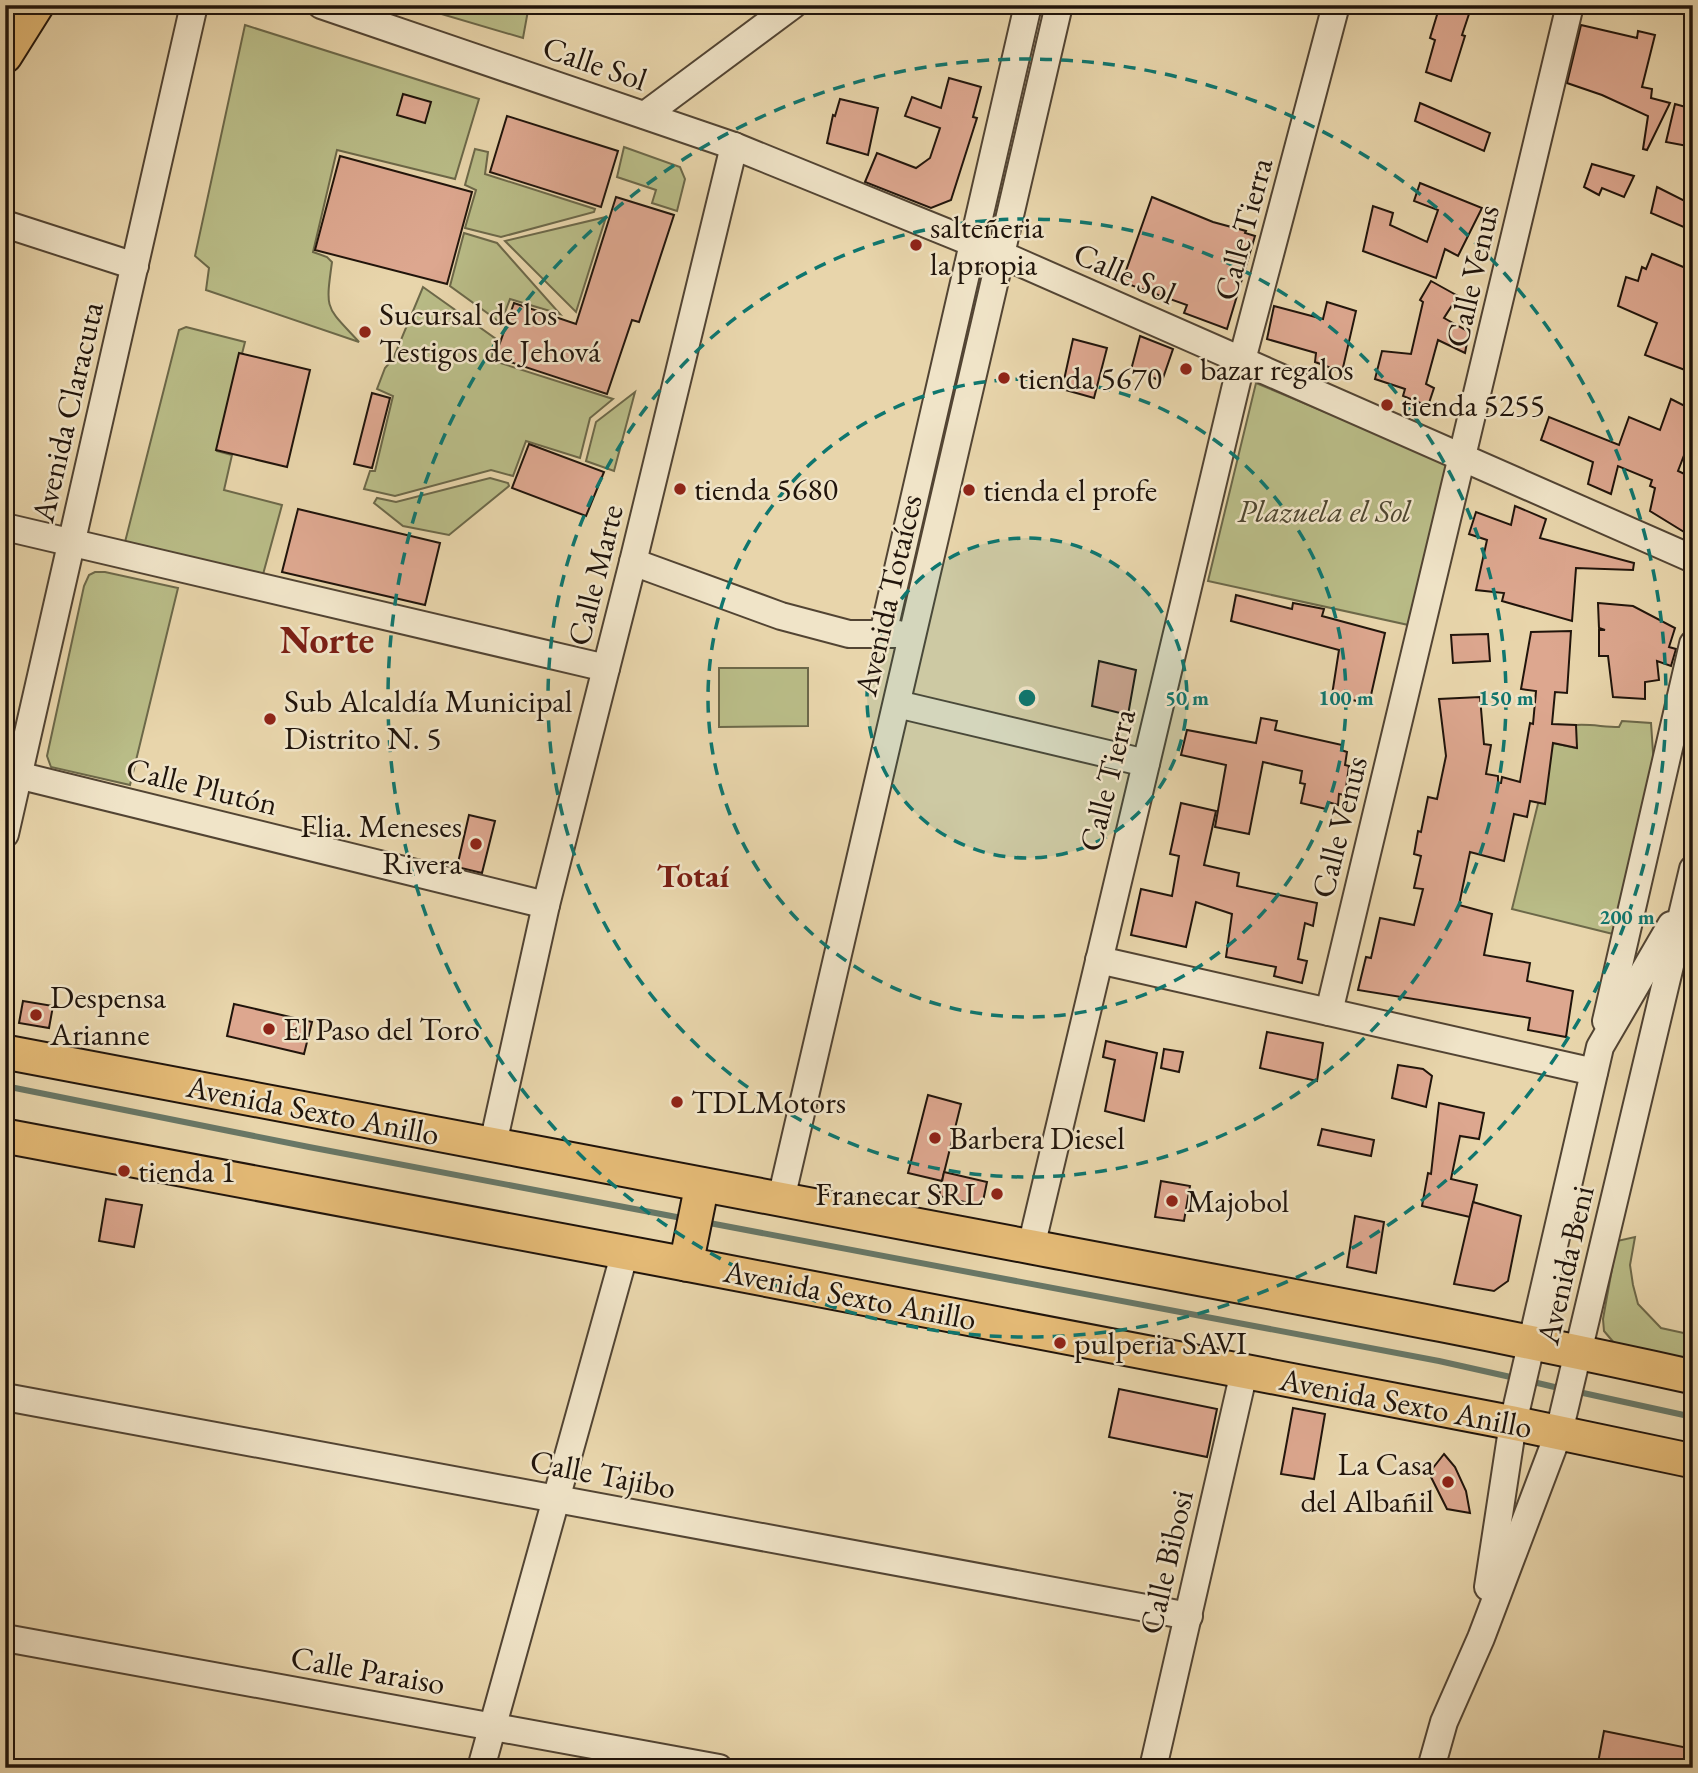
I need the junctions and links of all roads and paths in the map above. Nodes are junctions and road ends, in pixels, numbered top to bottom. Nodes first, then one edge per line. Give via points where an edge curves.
1 (37, 5) edge
2 (194, 5) edge
3 (321, 5) edge
4 (793, 5) edge
5 (1028, 5) edge
6 (1059, 5) edge
7 (1336, 5) edge
8 (1570, 5) edge
9 (5, 56) edge
10 (645, 114) junction
11 (734, 146) junction
12 (5, 224) edge
13 (974, 244) junction
14 (1000, 254) junction
15 (135, 266) junction
16 (1242, 360) junction
17 (1463, 457) junction
18 (5, 527) edge
19 (72, 543) junction
20 (1693, 559) edge
21 (633, 562) junction
22 (883, 634) junction
23 (914, 634) junction
24 (1693, 644) edge
25 (606, 668) junction
26 (897, 704) junction
27 (1146, 763) junction
28 (12, 774) edge
29 (5, 834) edge
30 (1693, 869) edge
31 (1686, 899) junction
32 (546, 905) junction
33 (1098, 960) junction
34 (1329, 1012) junction
35 (5, 1052) edge
36 (1597, 1060) junction
37 (5, 1136) edge
38 (493, 1144) junction
39 (782, 1199) junction
40 (695, 1223) junction
41 (1031, 1247) junction
42 (625, 1252) junction
43 (1529, 1348) junction
44 (1577, 1358) junction
45 (1244, 1372) junction
46 (1693, 1377) edge
47 (5, 1396) edge
48 (1514, 1417) junction
49 (1560, 1427) junction
50 (1693, 1461) edge
51 (555, 1498) junction
52 (1189, 1616) junction
53 (5, 1638) edge
54 (1481, 1638) junction
55 (492, 1726) junction
56 (481, 1768) edge
57 (719, 1768) edge
58 (1153, 1768) edge
59 (1431, 1768) edge

1 - 9 main road
2 - 15 street, Avenida Claracuta
3 - 10 street, Calle Sol
4 - 10 street
5 - 13 street
6 - 14 street, Avenida Totaíces
7 - 16 street, Calle Tierra
8 - 17 street, Calle Venus
10 - 11 street, Calle Sol
11 - 13 street, Calle Sol
11 - 21 street, Calle Marte
12 - 15 street
13 - 14 street, Calle Sol
13 - 22 street
14 - 16 street, Calle Sol
14 - 23 street, Avenida Totaíces
15 - 19 street, Avenida Claracuta
16 - 17 street, Calle Sol
16 - 27 street, Calle Tierra
17 - 20 street, Calle Sol
17 - 34 street, Calle Venus
18 - 19 street
19 - 25 street
19 - 28 street, Avenida Claracuta
21 - 22 street via 781,617 849,634
21 - 25 street, Calle Marte
22 - 23 street
23 - 26 street, Avenida Totaíces
24 - 36 street, Avenida Beni
25 - 32 street, Calle Marte
26 - 27 street
26 - 39 street, Avenida Totaíces
27 - 33 street, Calle Tierra
28 - 29 street, Avenida Claracuta
28 - 32 street, Calle Plutón
30 - 31 street, Avenida Beni
31 - 36 street, Avenida Beni
31 - 44 street, Avenida Beni
32 - 38 street, Calle Marte
33 - 34 street
33 - 41 street, Calle Tierra
34 - 36 street
35 - 38 main road, Avenida Sexto Anillo
36 - 43 street, Avenida Beni
37 - 42 main road, Avenida Sexto Anillo
38 - 40 main road, Avenida Sexto Anillo
39 - 40 main road, Avenida Sexto Anillo
39 - 41 main road, Avenida Sexto Anillo
40 - 42 main road, Avenida Sexto Anillo
40 - 45 main road, Avenida Sexto Anillo
41 - 43 main road, Avenida Sexto Anillo
42 - 51 street
43 - 44 main road, Avenida Sexto Anillo
43 - 48 street, Avenida Beni
44 - 46 main road, Avenida Sexto Anillo
44 - 49 street, Avenida Beni
45 - 48 main road, Avenida Sexto Anillo
45 - 52 street, Calle Bibosi
47 - 51 street, Calle Tajibo
48 - 49 main road, Avenida Sexto Anillo
48 - 54 street, Avenida Beni
49 - 50 main road, Avenida Sexto Anillo
49 - 54 street, Avenida Beni
51 - 52 street, Calle Tajibo
51 - 55 street
52 - 58 street, Calle Bibosi
53 - 55 street, Calle Paraiso
54 - 59 street, Avenida Beni via 1444,1722
55 - 56 street
55 - 57 street, Calle Paraiso

